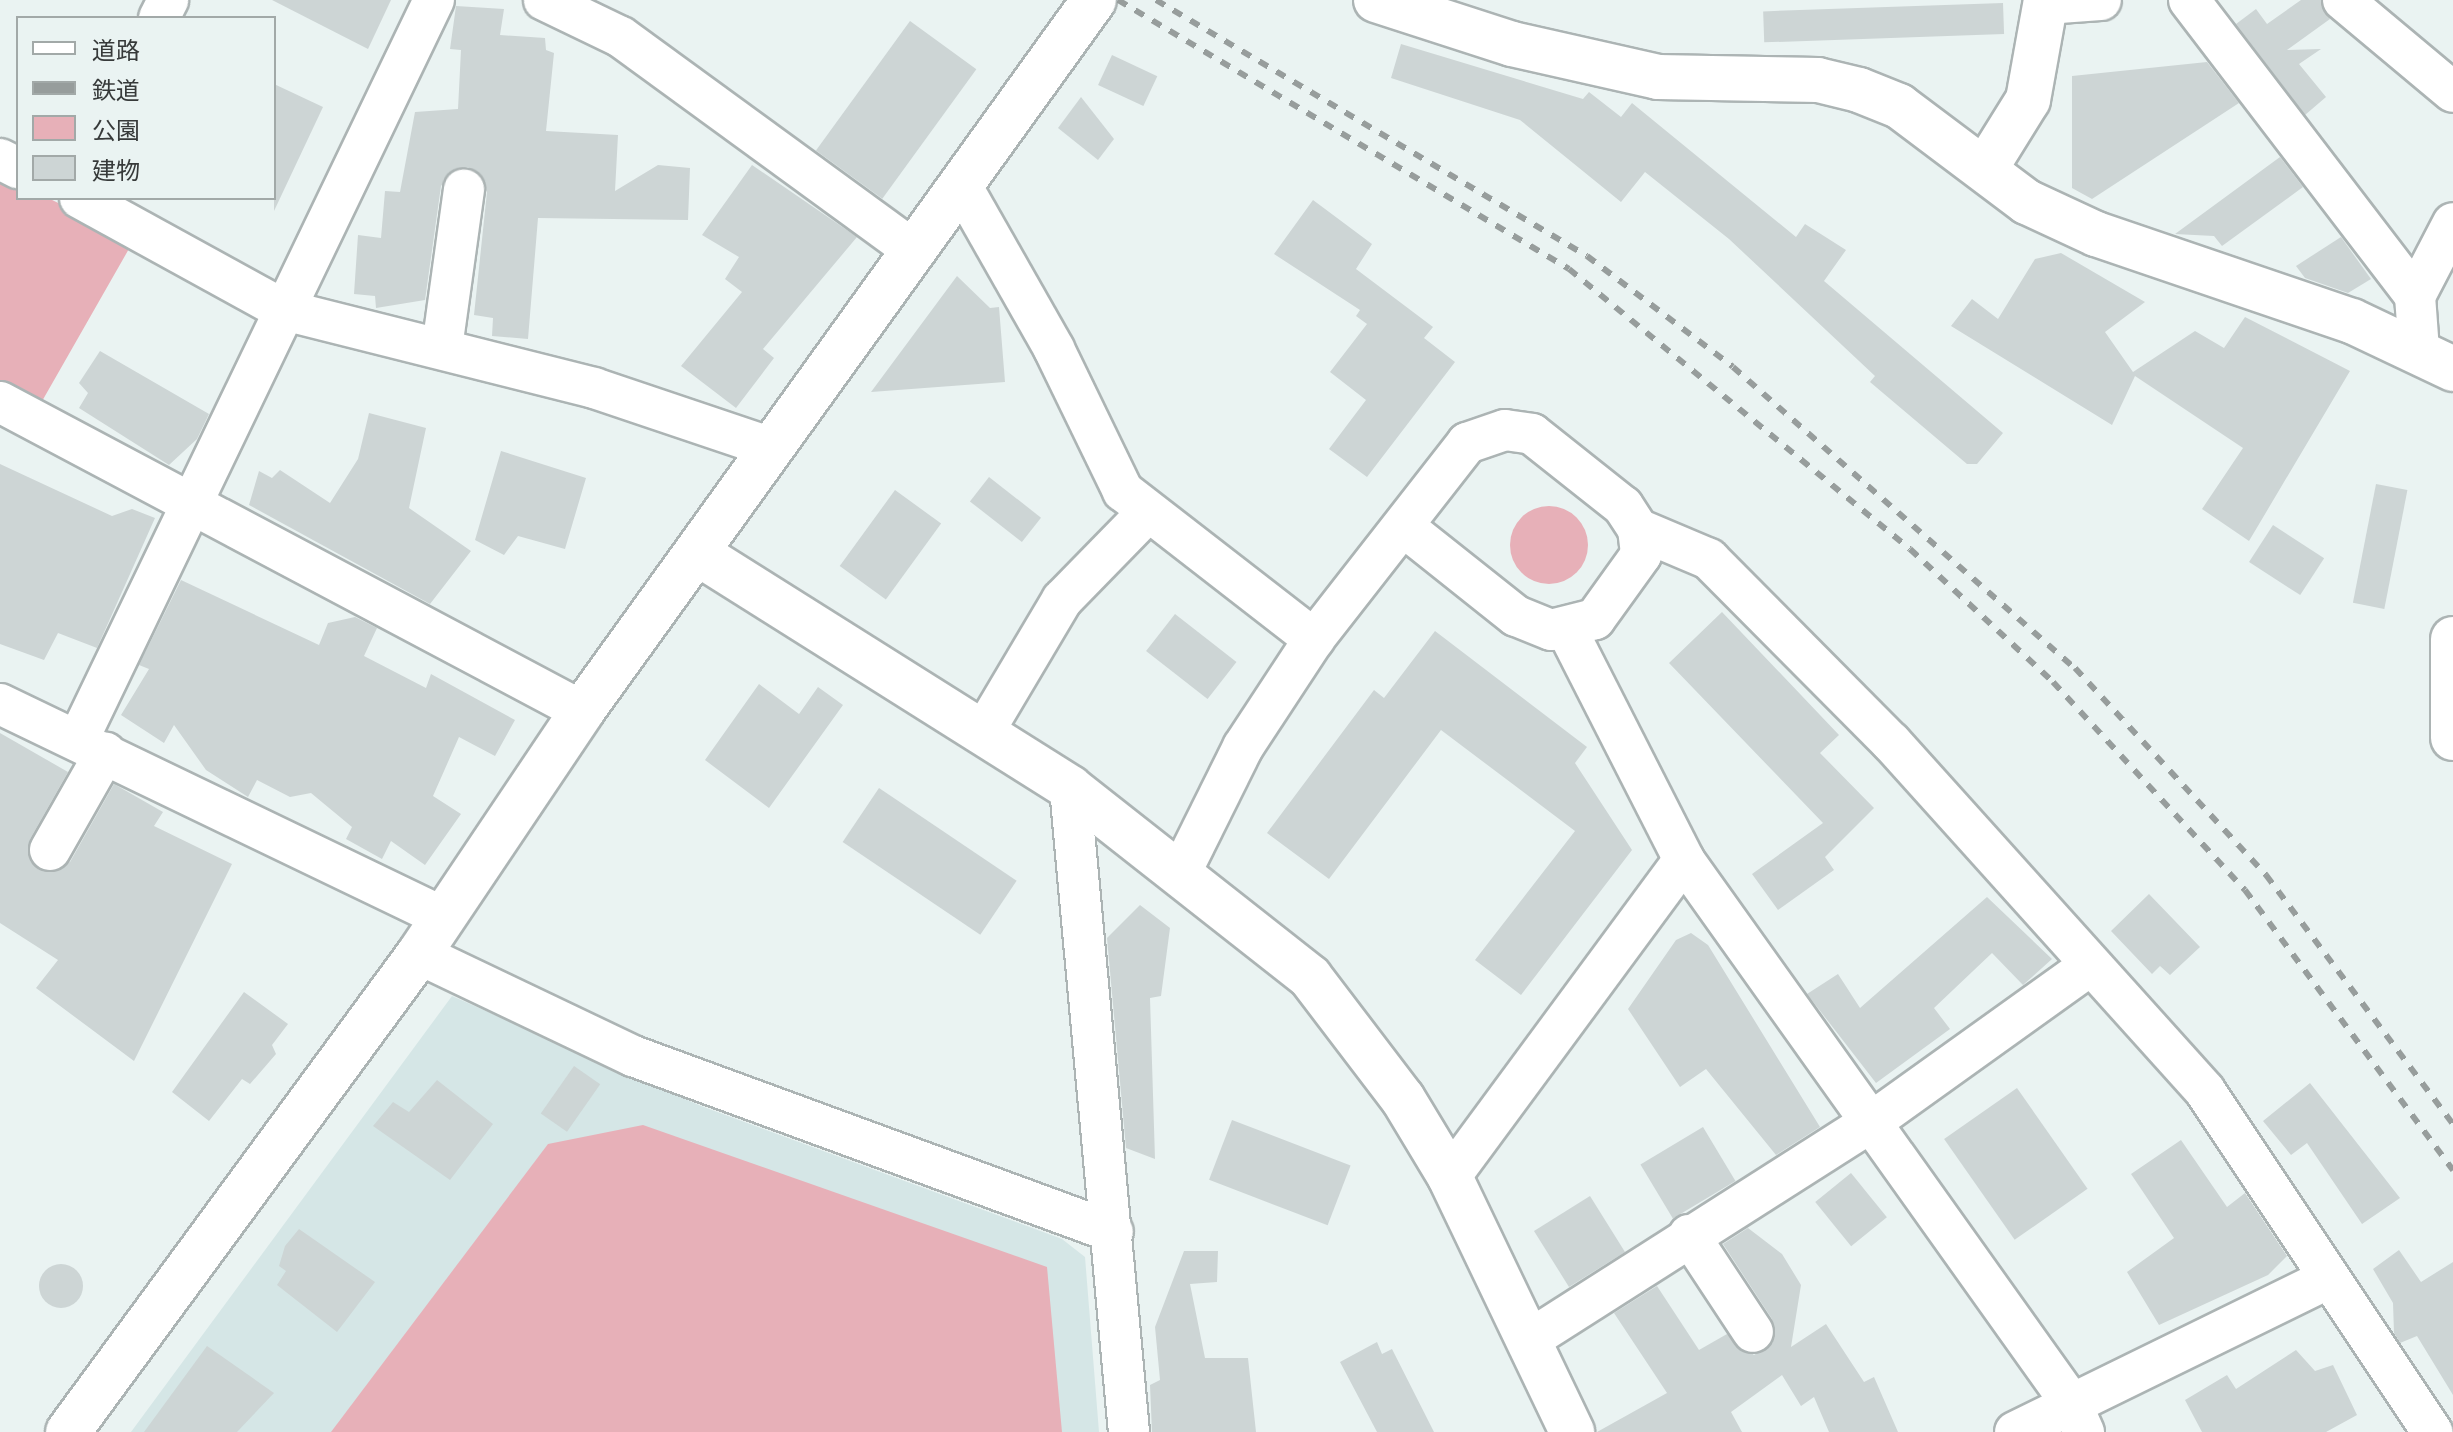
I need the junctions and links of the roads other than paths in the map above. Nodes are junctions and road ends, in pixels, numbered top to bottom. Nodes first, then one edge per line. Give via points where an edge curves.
1 (434, 0) edge
2 (544, 0) edge
3 (1094, 0) edge
4 (1376, 0) edge
5 (2101, 0) edge
6 (2189, 0) edge
7 (2343, 0) edge
8 (2046, 2) edge
9 (2453, 92) edge
10 (1985, 169) junction
11 (961, 185) junction
12 (464, 190) dead end
13 (84, 200) edge
14 (2453, 223) edge
15 (915, 251) junction
16 (2415, 296) junction
17 (284, 310) junction
18 (442, 348) junction
19 (2436, 360) edge
20 (0, 402) edge
21 (772, 448) junction
22 (194, 503) junction
23 (1148, 512) junction
24 (1403, 526) junction
25 (1638, 529) junction
26 (699, 554) junction
27 (1568, 632) junction
28 (1314, 639) junction
29 (2453, 639) edge
30 (0, 704) edge
31 (582, 711) junction
32 (983, 733) junction
33 (2453, 738) edge
34 (91, 746) junction
35 (1070, 788) junction
36 (50, 850) dead end
37 (1684, 860) junction
38 (1181, 872) junction
39 (444, 918) junction
40 (419, 954) junction
41 (2089, 966) junction
42 (1870, 1123) junction
43 (1450, 1177) junction
44 (1113, 1232) junction
45 (1689, 1235) junction
46 (2329, 1278) junction
47 (1753, 1332) dead end
48 (1529, 1340) junction
49 (2077, 1418) edge
50 (68, 1432) edge
51 (1129, 1432) edge
52 (1572, 1432) edge
53 (2015, 1432) edge
54 (2432, 1432) edge

1 - 17 street
2 - 15 street via 621,37
3 - 11 street
4 - 10 street via 1512,44 1658,77 1818,80 1859,90 1899,106
5 - 8 street
6 - 16 street
7 - 9 street
8 - 10 street via 2028,100
10 - 19 street via 2027,202 2096,234
11 - 15 street
11 - 23 street via 1054,349 1123,491
12 - 18 street
13 - 17 street
14 - 16 street
15 - 21 street
16 - 19 street
17 - 18 street
17 - 22 street
18 - 21 street via 594,388
20 - 22 street
21 - 26 street
22 - 31 street
22 - 34 street
23 - 28 street
23 - 32 street via 1062,600
24 - 25 street via 1467,443 1517,429 1623,506
24 - 27 street via 1516,616
24 - 28 street
25 - 27 street via 1637,568 1595,619
25 - 41 street via 1709,559 1891,742
26 - 31 street
26 - 32 street
27 - 37 street
28 - 38 street via 1243,747
29 - 33 street
30 - 34 street
31 - 39 street
32 - 35 street
34 - 36 street
34 - 39 street
35 - 38 street
35 - 44 street
37 - 42 street
37 - 43 street
38 - 43 street via 1310,977 1403,1099
39 - 40 street
40 - 44 street via 633,1056
40 - 50 street
41 - 42 street
41 - 46 street via 2205,1091
42 - 45 street
42 - 49 street
43 - 48 street
44 - 51 street
45 - 47 street
45 - 48 street
46 - 49 street
46 - 54 street
48 - 52 street
49 - 53 street

